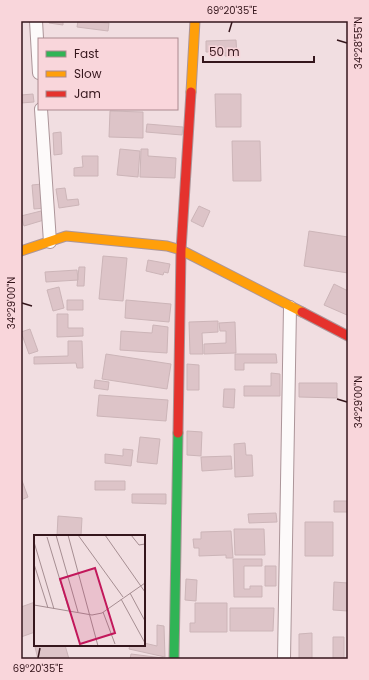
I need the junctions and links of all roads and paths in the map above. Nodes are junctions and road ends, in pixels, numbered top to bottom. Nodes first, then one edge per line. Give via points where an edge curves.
1 (36, 21) edge
2 (195, 21) edge
3 (38, 56) edge
4 (41, 110) edge
5 (50, 242) junction
6 (181, 250) junction
7 (21, 251) edge
8 (290, 307) junction
9 (348, 336) edge
10 (174, 659) edge
11 (284, 659) edge

1 - 3 street
2 - 6 street
4 - 5 street
5 - 6 street via 66,236 166,246
5 - 7 street
6 - 8 street
6 - 10 street
8 - 9 street
8 - 11 street

